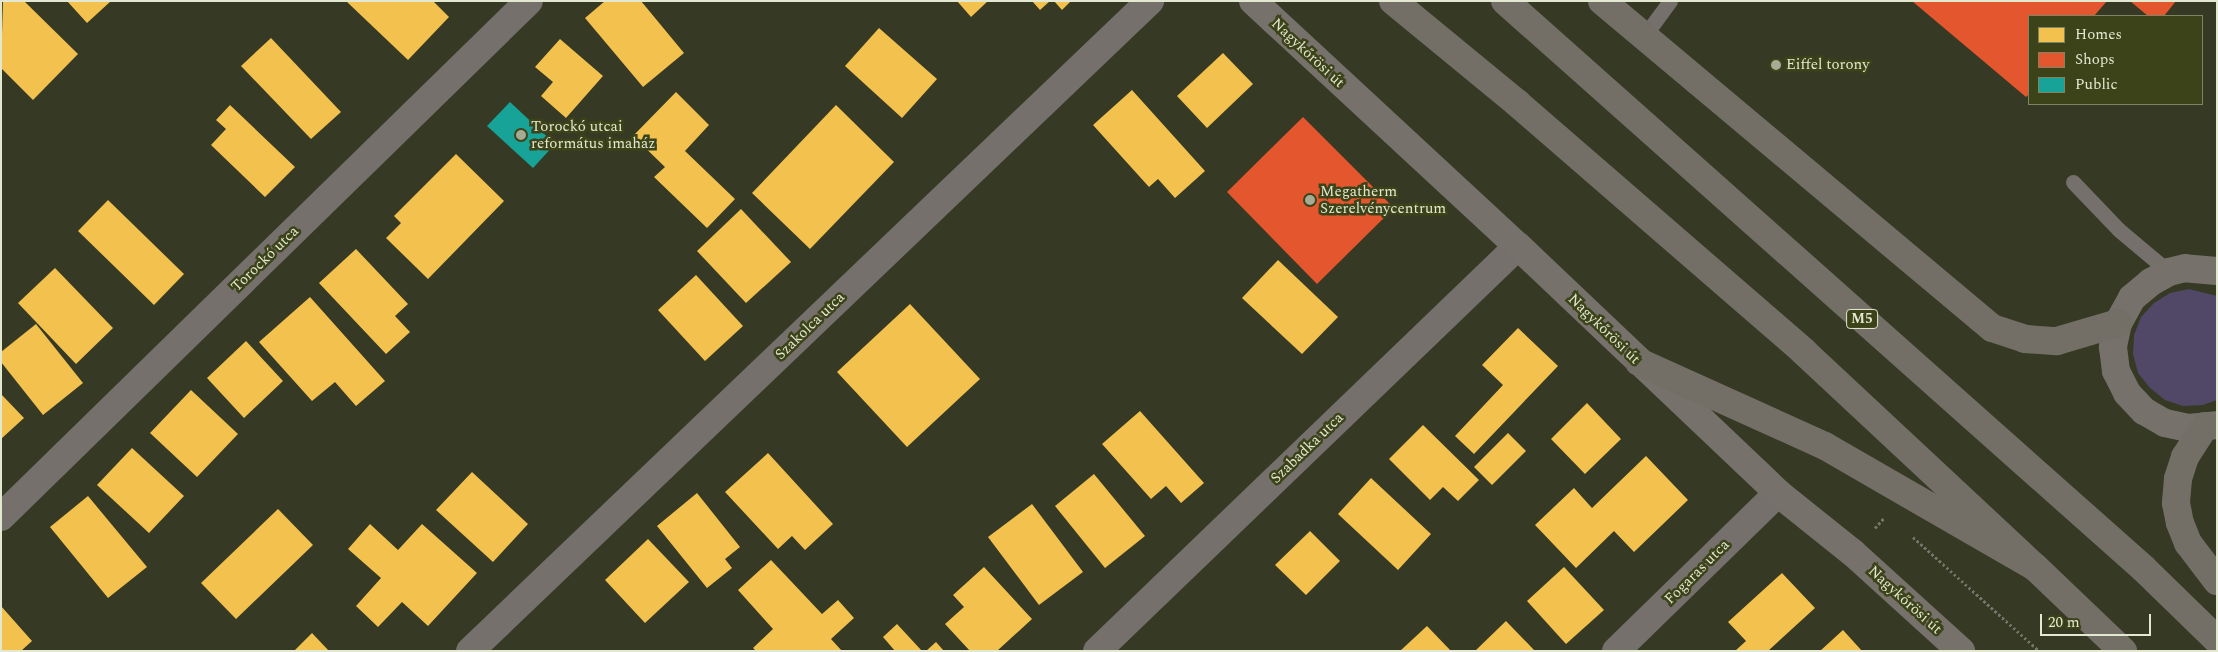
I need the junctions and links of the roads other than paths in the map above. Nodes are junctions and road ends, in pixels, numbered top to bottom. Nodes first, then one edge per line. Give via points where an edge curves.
1 (529, 1) edge
2 (1150, 1) edge
3 (1253, 1) edge
4 (1393, 1) edge
5 (1505, 1) edge
6 (1602, 1) edge
7 (1670, 1) edge
8 (1646, 35) junction
9 (2074, 182) dead end
10 (1518, 246) junction
11 (2211, 264) edge
12 (2169, 272) junction
13 (2118, 323) junction
14 (1639, 362) junction
15 (2213, 425) edge
16 (1778, 493) junction
17 (1, 517) edge
18 (2035, 567) junction
19 (2217, 581) edge
20 (2217, 640) edge
21 (470, 651) edge
22 (1097, 651) edge
23 (1616, 651) edge
24 (1961, 651) edge
25 (2123, 651) edge

1 - 17 street, Torockó utca
2 - 21 street, Szakolca utca
3 - 10 main road, Nagykőrösi út
4 - 18 main road via 1796,345
5 - 20 main road, M5 via 2135,561
6 - 8 main road
7 - 8 lane
8 - 13 main road via 1992,328 2026,339 2057,341
9 - 12 lane via 2118,230
10 - 14 main road, Nagykőrösi út
10 - 22 street, Szabadka utca
11 - 12 main road
12 - 13 main road via 2150,282 2132,298
13 - 15 main road via 2114,347 2116,371 2127,393 2144,411 2165,423
14 - 16 main road, Nagykőrösi út
14 - 18 main road via 1825,446
15 - 19 main road via 2185,457 2178,479 2176,503 2188,543
16 - 23 street, Fogaras utca
16 - 24 main road, Nagykőrösi út via 1853,553
18 - 25 main road

